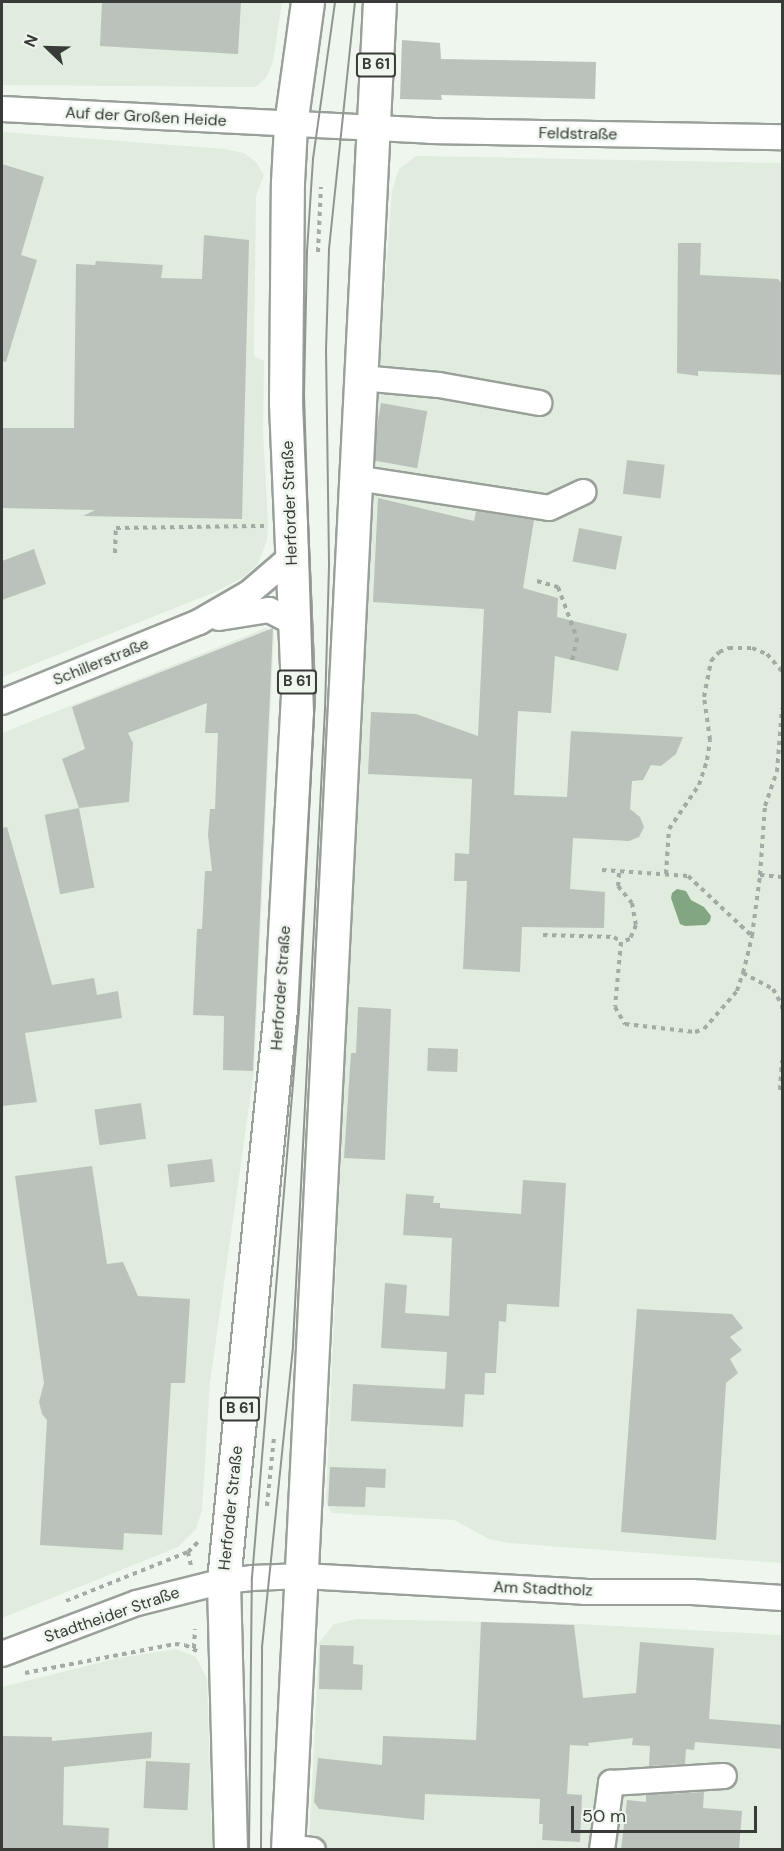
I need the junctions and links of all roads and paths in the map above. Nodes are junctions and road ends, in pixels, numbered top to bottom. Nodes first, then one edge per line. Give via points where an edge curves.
1 (308, 2) edge
2 (380, 2) edge
3 (2, 110) edge
4 (291, 125) junction
5 (373, 129) junction
6 (783, 137) edge
7 (321, 187) dead end
8 (318, 252) dead end
9 (361, 378) junction
10 (539, 403) dead end
11 (356, 478) junction
12 (584, 492) dead end
13 (274, 526) dead end
14 (115, 553) dead end
15 (292, 556) junction
16 (537, 581) dead end
17 (200, 622) junction
18 (294, 623) junction
19 (572, 661) dead end
20 (783, 671) edge
21 (2, 702) edge
22 (783, 708) edge
23 (602, 870) dead end
24 (619, 873) junction
25 (666, 874) junction
26 (760, 875) junction
27 (783, 877) edge
28 (543, 934) dead end
29 (752, 936) junction
30 (621, 942) junction
31 (743, 973) junction
32 (783, 1013) edge
33 (783, 1060) edge
34 (780, 1090) dead end
35 (274, 1437) dead end
36 (267, 1506) dead end
37 (188, 1552) dead end
38 (303, 1576) junction
39 (224, 1581) junction
40 (783, 1598) edge
41 (64, 1602) dead end
42 (2, 1654) edge
43 (204, 1658) dead end
44 (16, 1675) dead end
45 (724, 1776) dead end
46 (296, 1849) edge
47 (231, 1850) edge
48 (602, 1850) edge

1 - 4 main road, Herforder Straße / B 61
2 - 5 main road, B 61
3 - 4 street, Auf der Großen Heide
4 - 5 street
4 - 15 main road, Herforder Straße / B 61 via 286,403
5 - 6 street, Feldstraße
5 - 9 main road, B 61
7 - 8 path
9 - 10 street via 439,385
9 - 11 main road, B 61
11 - 12 street via 549,508
11 - 38 main road, B 61
13 - 14 path via 116,528
15 - 17 street, Schillerstraße via 249,593
15 - 18 main road, Herforder Straße / B 61
16 - 19 path via 558,587 577,638
17 - 18 street, Schillerstraße via 269,610
17 - 21 street, Schillerstraße
18 - 39 main road, Herforder Straße / B 61 via 298,690 281,1009
20 - 25 path via 767,654 752,648 729,648 711,661 704,697 710,740 707,760 699,785 669,829
22 - 26 path via 777,772 764,816
23 - 24 path
24 - 25 path
24 - 30 path via 618,886 632,903 636,925 630,939
25 - 29 path via 688,876
26 - 27 path
26 - 29 path
28 - 30 path via 614,937
29 - 31 path
30 - 31 path via 615,1007 624,1024 695,1032 704,1029 737,991
31 - 32 path via 773,989
33 - 34 path
35 - 36 path
37 - 41 path
38 - 39 street, Am Stadtholz
38 - 40 street, Am Stadtholz via 562,1591 692,1592
38 - 46 main road, B 61
39 - 42 street, Stadtheider Straße via 137,1603
39 - 47 main road, Herforder Straße / B 61
43 - 44 path via 194,1648 175,1644
45 - 48 street via 611,1783

